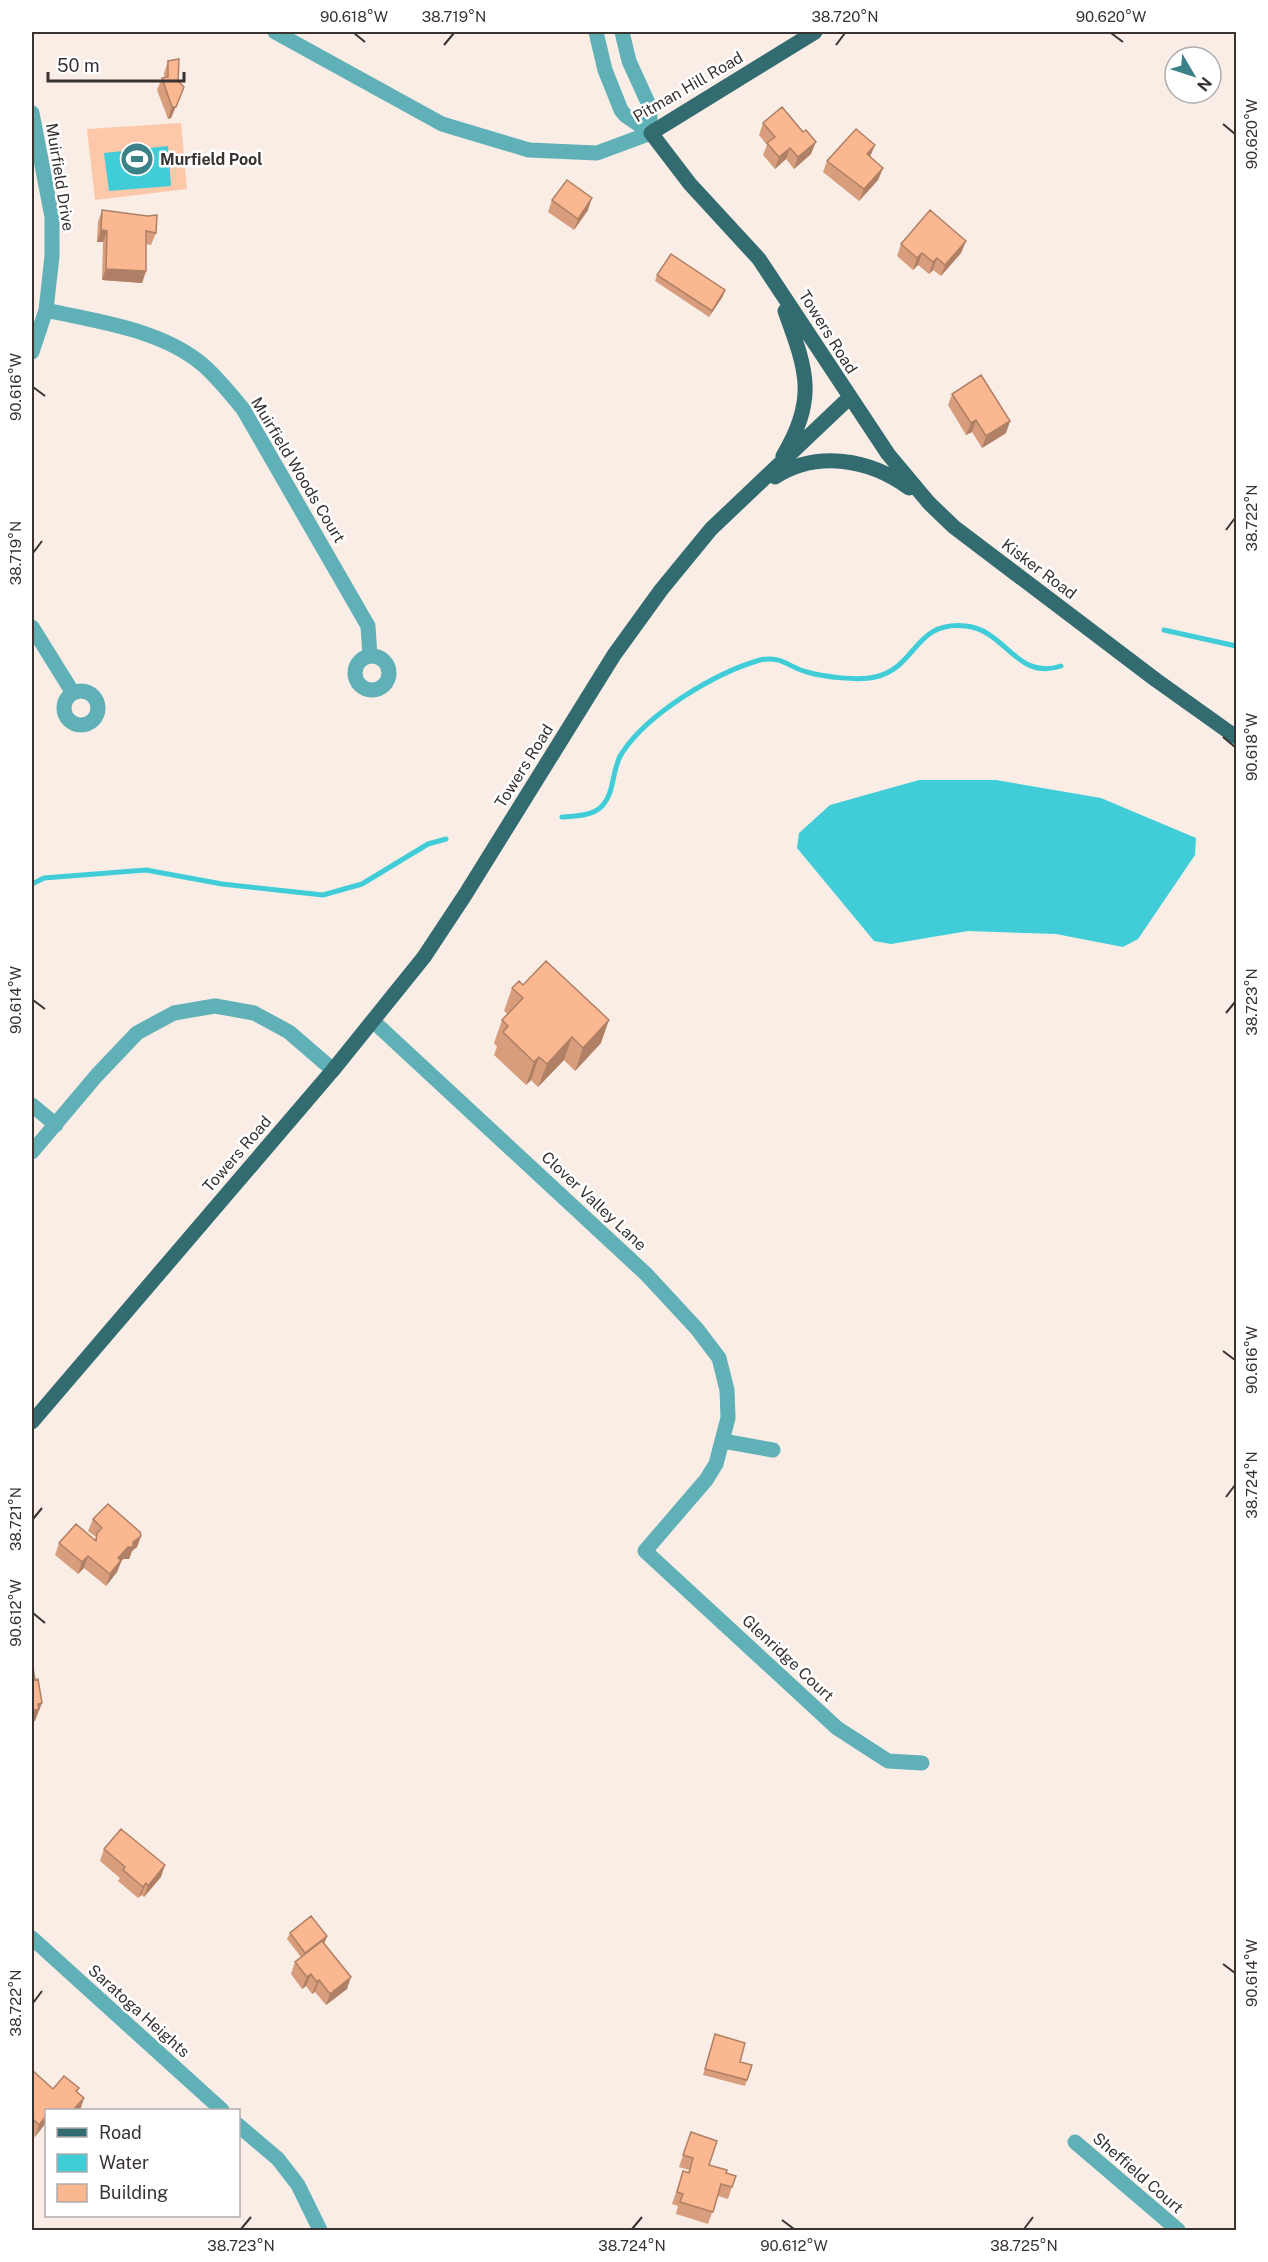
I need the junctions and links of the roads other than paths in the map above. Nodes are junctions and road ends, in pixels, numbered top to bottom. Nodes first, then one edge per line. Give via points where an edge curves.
1 (275, 32) edge
2 (596, 32) edge
3 (622, 32) edge
4 (815, 32) edge
5 (629, 61) junction
6 (604, 70) junction
7 (32, 113) edge
8 (651, 133) junction
9 (774, 280) junction
10 (46, 310) junction
11 (32, 352) edge
12 (849, 398) junction
13 (775, 469) junction
14 (745, 497) junction
15 (929, 503) junction
16 (32, 627) edge
17 (370, 656) dead end
18 (73, 693) dead end
19 (1236, 737) edge
20 (373, 1021) junction
21 (333, 1070) junction
22 (32, 1105) edge
23 (56, 1125) junction
24 (32, 1152) edge
25 (32, 1422) edge
26 (723, 1441) junction
27 (773, 1450) dead end
28 (645, 1551) joint
29 (922, 1763) dead end
30 (32, 1938) edge
31 (221, 2109) edge
32 (240, 2127) edge
33 (1075, 2142) dead end
34 (320, 2230) edge
35 (1178, 2230) edge

1 - 8 street, Pitman Hill Road via 442,124 529,150 597,153
2 - 6 street
3 - 5 street
4 - 8 main road, Pitman Hill Road
5 - 6 street
5 - 8 street via 650,105
6 - 8 street via 625,116
7 - 10 street, Muirfield Drive via 52,217
8 - 9 main road, Towers Road
9 - 12 main road, Towers Road
9 - 13 main road via 806,381 802,414
10 - 11 street, Muirfield Drive
10 - 17 street, Muirfield Woods Court via 159,339 201,363 223,385 243,409 368,626
12 - 13 main road, Towers Road
12 - 15 main road, Kisker Road
13 - 14 main road, Towers Road
14 - 15 main road via 796,466 824,459 851,462 884,473
14 - 20 main road, Towers Road via 711,529 614,655 465,895 424,957
15 - 19 main road, Kisker Road via 954,527
16 - 18 street
20 - 21 main road, Towers Road
20 - 26 street, Clover Valley Lane via 646,1274 698,1329 719,1358 727,1390 728,1418
21 - 23 street via 289,1032 254,1013 215,1006 174,1013 137,1033
21 - 25 main road, Towers Road
22 - 23 street
23 - 24 street
26 - 27 street
26 - 28 street, Clover Valley Lane via 706,1480
28 - 29 street, Glenridge Court via 837,1728 888,1761
30 - 31 street, Saratoga Heights
32 - 34 street via 278,2159 298,2185
33 - 35 street, Sheffield Court

